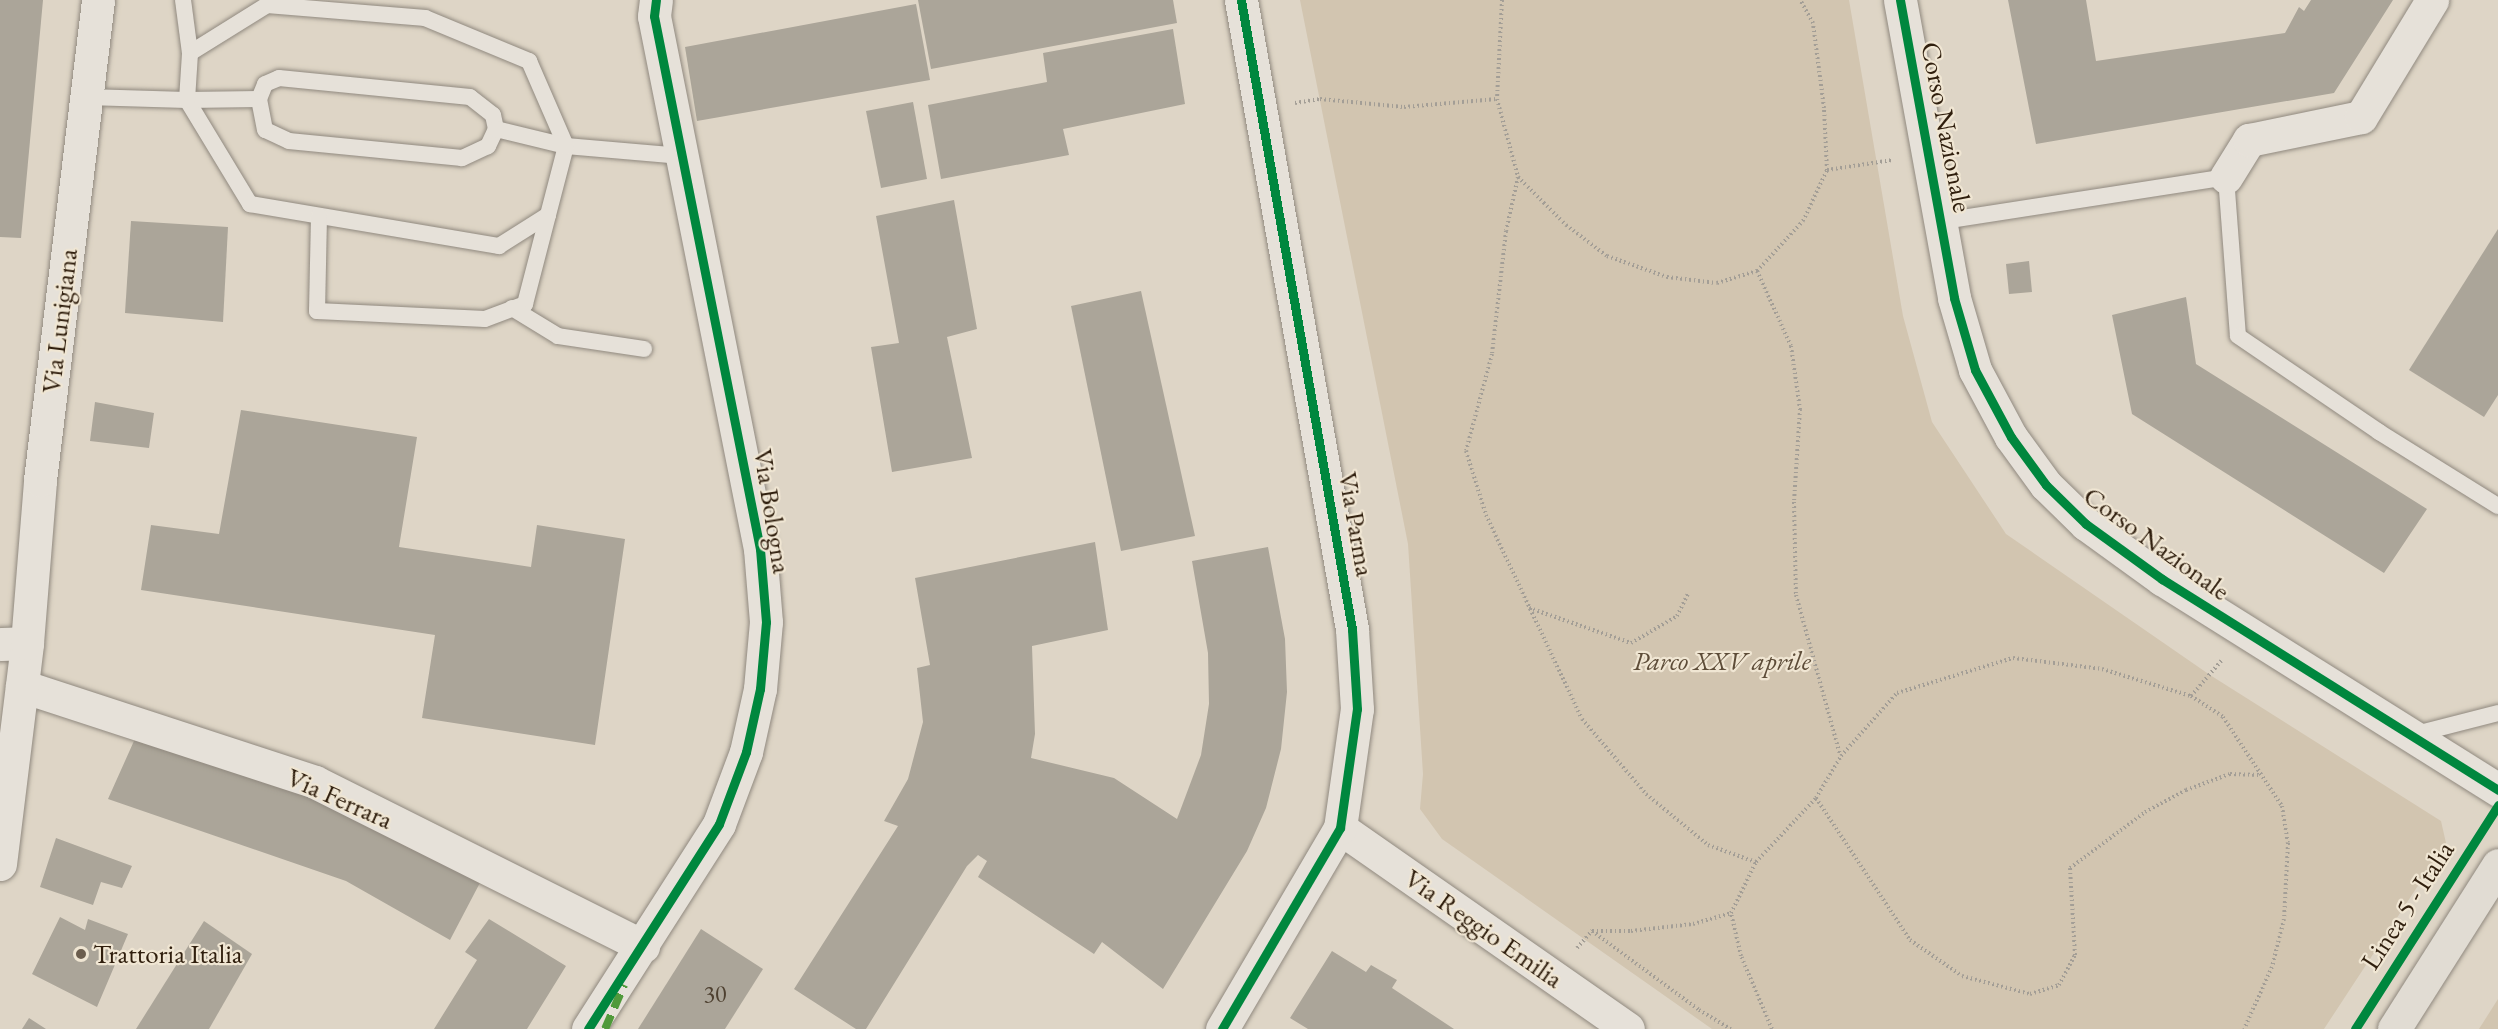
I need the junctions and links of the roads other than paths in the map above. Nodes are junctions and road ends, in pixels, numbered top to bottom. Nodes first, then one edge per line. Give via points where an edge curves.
1 (98, 0) edge
2 (183, 0) edge
3 (656, 0) edge
4 (1241, 0) edge
5 (1900, 0) edge
6 (2432, 0) edge
7 (317, 5) edge
8 (190, 53) junction
9 (86, 97) junction
10 (259, 99) junction
11 (187, 100) junction
12 (496, 129) junction
13 (566, 146) junction
14 (682, 156) junction
15 (2226, 177) junction
16 (548, 215) junction
17 (318, 216) junction
18 (1942, 221) junction
19 (512, 308) junction
20 (644, 349) dead end
21 (2498, 506) edge
22 (14, 644) edge
23 (22, 686) junction
24 (2498, 713) edge
25 (2408, 736) junction
26 (2498, 790) edge
27 (1340, 828) junction
28 (0, 864) edge
29 (2498, 865) edge
30 (640, 952) junction
31 (588, 1029) edge
32 (605, 1029) edge
33 (1222, 1029) edge
34 (1628, 1029) edge
35 (2394, 1029) edge

1 - 9 street, Via Lunigiana
2 - 8 lane
3 - 14 street, Via Bologna via 654,16
4 - 27 street, Via Parma via 1352,629 1358,709
5 - 18 street, Corso Nazionale
6 - 15 street via 2361,117 2249,140
7 - 8 lane via 267,5
7 - 13 lane via 425,18 529,61
8 - 11 lane
9 - 11 lane
9 - 22 street, Via Lunigiana via 39,480
10 - 11 lane
10 - 12 lane via 265,84 279,78 470,97 493,115
10 - 12 lane via 265,130 289,141 462,158 488,146
11 - 17 lane via 250,204
12 - 13 lane
13 - 14 lane
13 - 16 lane
14 - 30 street, Via Bologna via 760,549 766,622 760,689 746,752 719,824
15 - 18 lane, Corso Nazionale
15 - 21 lane via 2238,336 2379,432
16 - 17 lane via 499,246
16 - 19 lane via 525,304
17 - 19 lane via 317,311 485,319
18 - 25 street, Corso Nazionale via 1954,298 1975,370 2010,437 2046,485 2086,524 2244,632
19 - 20 lane via 558,336
22 - 23 street, Via Lunigiana
23 - 28 street, Via Lunigiana
23 - 30 street, Via Ferrara via 315,782
24 - 25 lane
25 - 26 street, Corso Nazionale
27 - 33 street, Via Parma
27 - 34 street, Via Reggio Emilia
29 - 35 main road
30 - 31 street, Via Bologna
30 - 32 street

